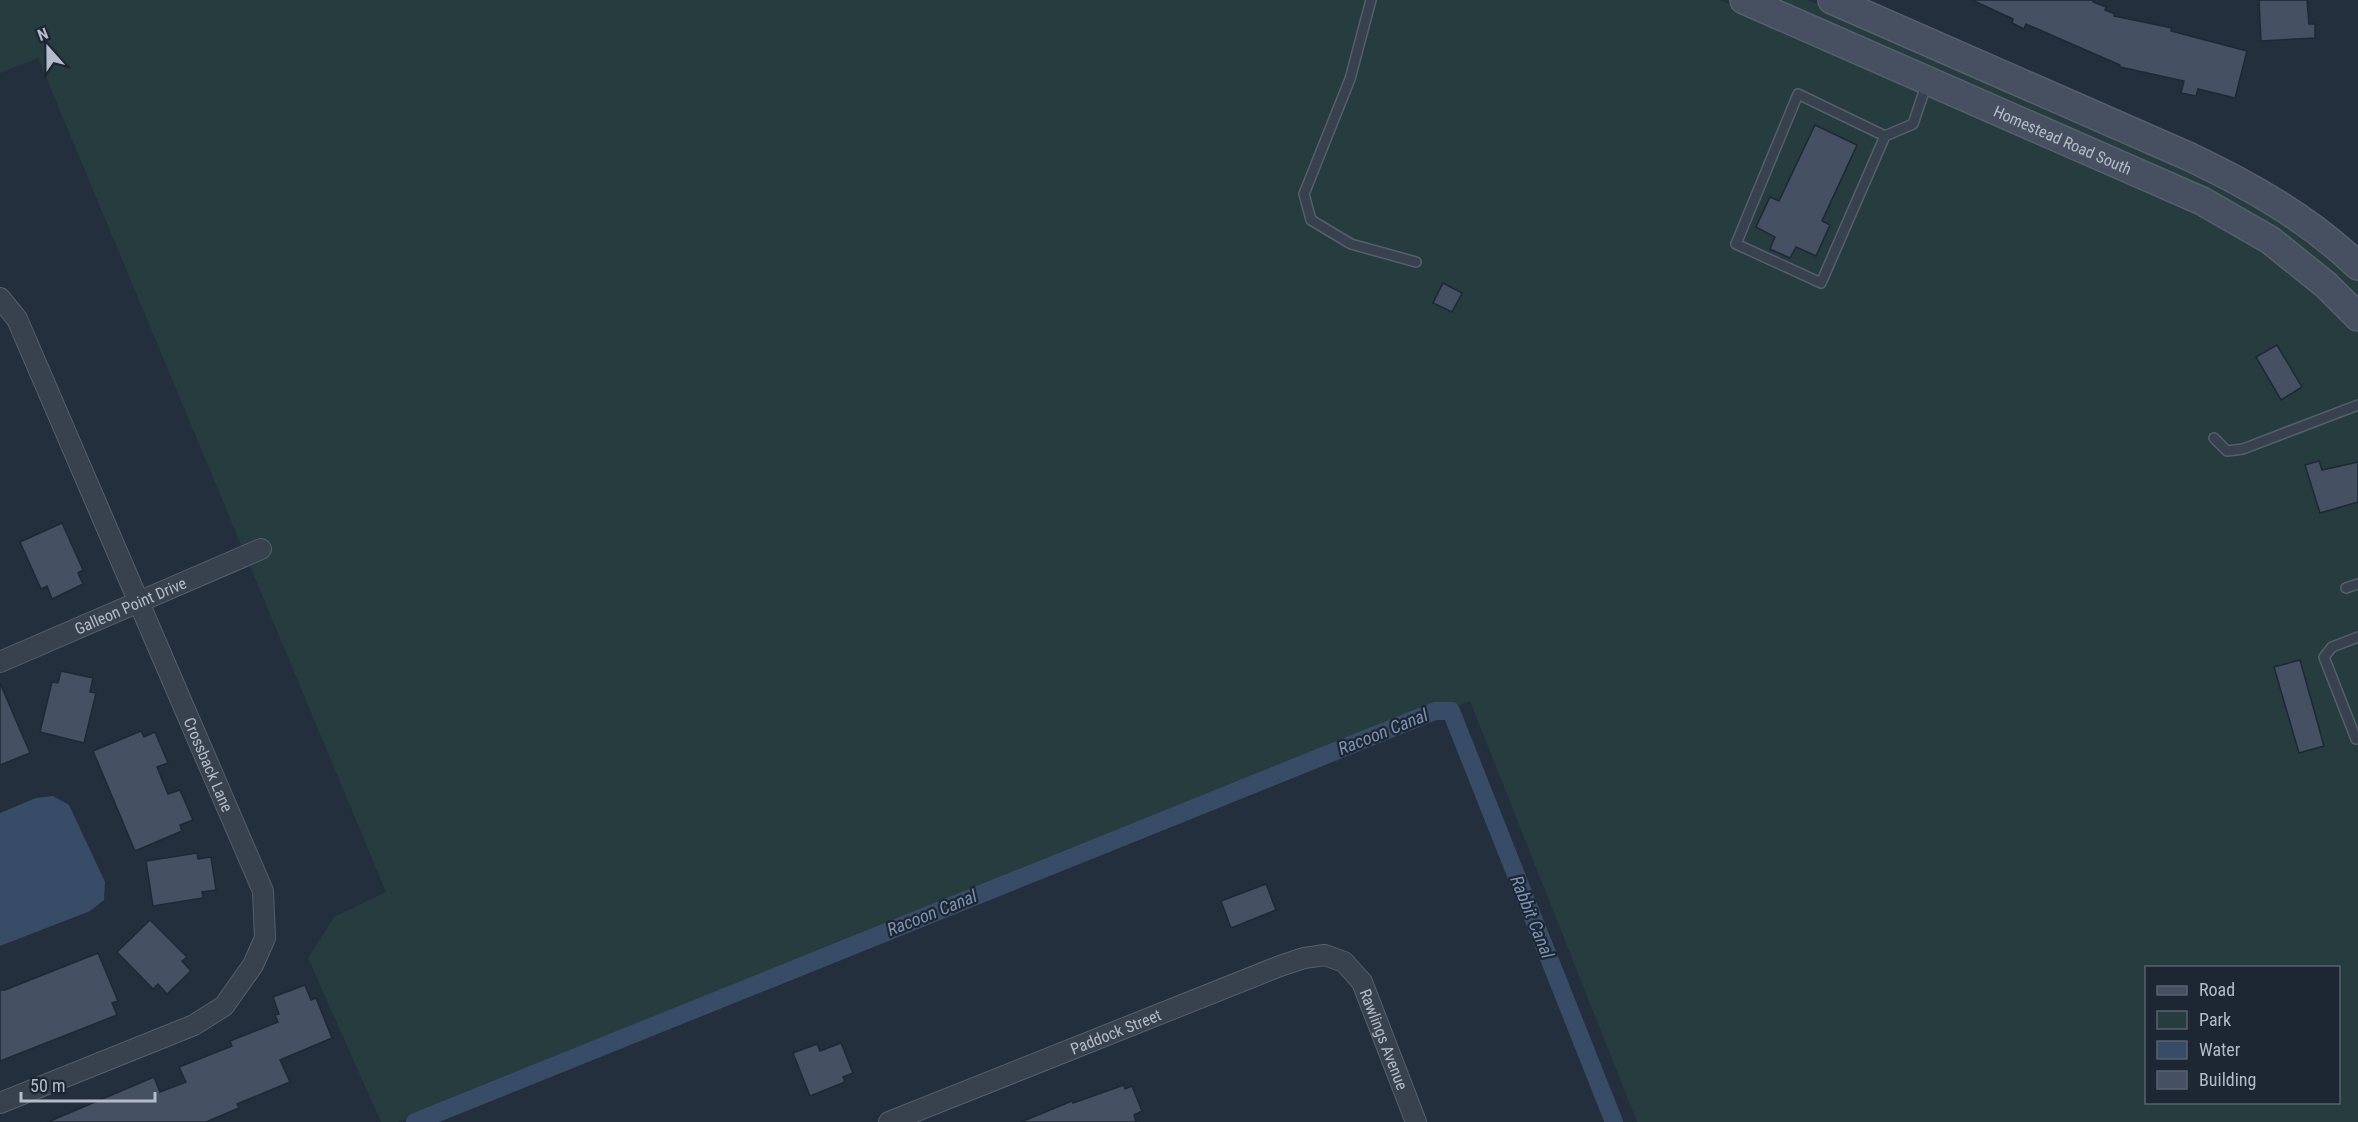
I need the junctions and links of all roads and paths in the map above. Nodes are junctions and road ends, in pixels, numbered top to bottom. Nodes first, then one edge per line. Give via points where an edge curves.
1 (1371, 0) edge
2 (1744, 0) edge
3 (1832, 0) edge
4 (1928, 81) junction
5 (1885, 136) junction
6 (1416, 262) dead end
7 (2358, 266) edge
8 (0, 298) edge
9 (2358, 317) edge
10 (2358, 405) edge
11 (2214, 438) dead end
12 (261, 549) dead end
13 (2358, 584) edge
14 (2346, 588) dead end
15 (139, 602) junction
16 (2358, 637) edge
17 (0, 662) edge
18 (2356, 739) dead end
19 (1344, 962) joint
20 (0, 1103) edge
21 (889, 1122) edge
22 (1416, 1122) edge

1 - 6 lane via 1350,79 1304,194 1311,220 1351,244
2 - 4 main road, Homestead Road South
3 - 7 main road via 2240,181 2302,220
4 - 5 lane via 1913,124
4 - 9 main road, Homestead Road South via 2226,214 2270,240 2326,285
5 - 5 lane via 1821,283 1736,244 1798,94
8 - 15 street, Crossback Lane via 17,319
10 - 11 lane via 2244,449 2228,451
12 - 15 street, Galleon Point Drive
13 - 14 lane
15 - 17 street, Galleon Point Drive
15 - 20 street, Crossback Lane via 263,891 264,938 253,965 224,1006 194,1025
16 - 18 lane via 2332,647 2324,657
19 - 21 street, Paddock Street via 1325,955 1280,966
19 - 22 street, Rawlings Avenue via 1362,981

